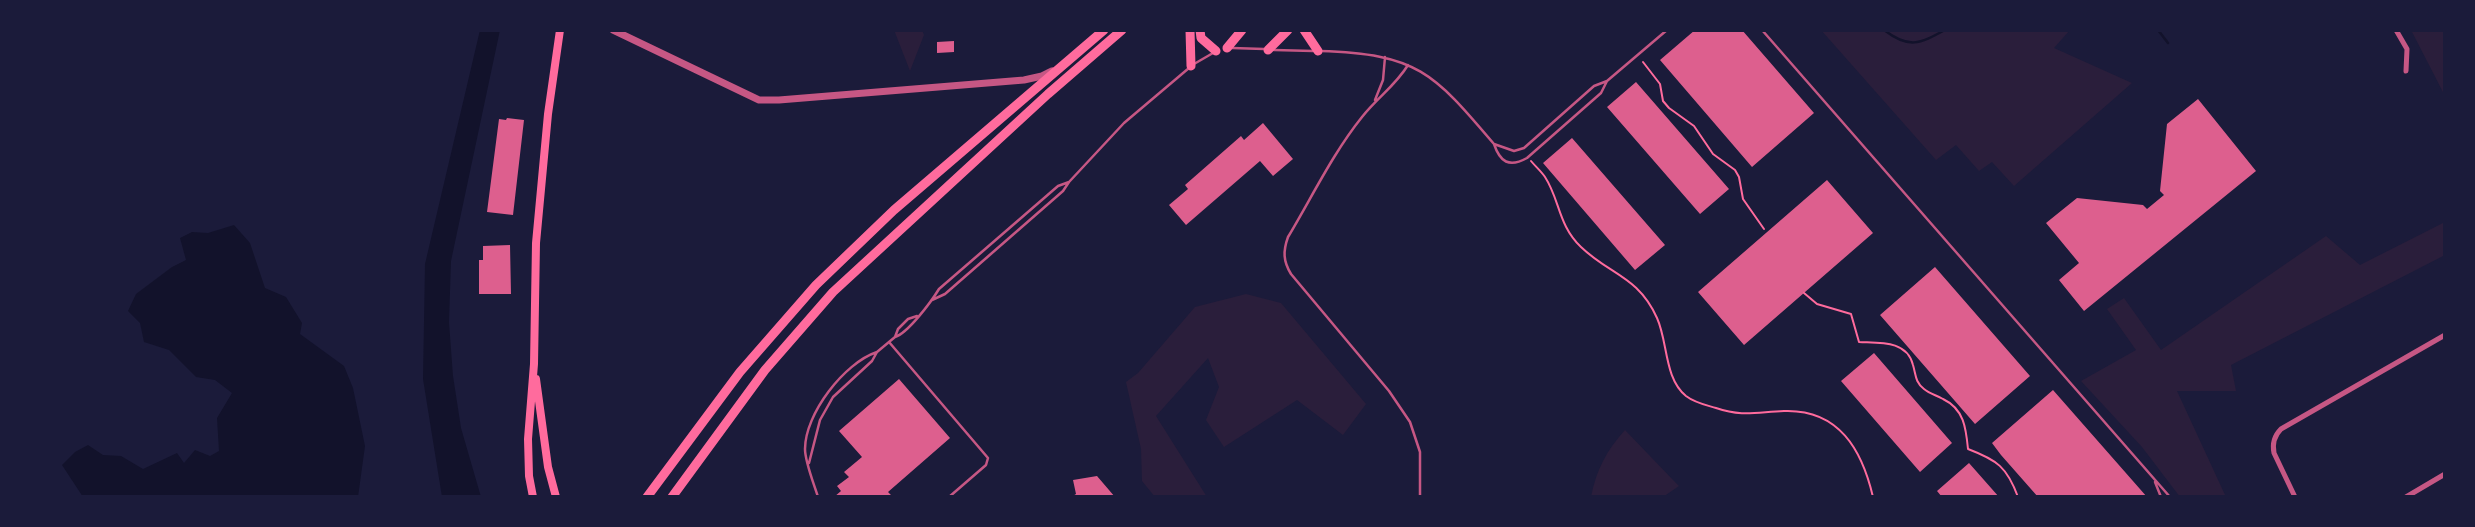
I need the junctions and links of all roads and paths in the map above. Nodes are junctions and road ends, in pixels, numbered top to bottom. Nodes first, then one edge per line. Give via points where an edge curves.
1 (560, 30) edge
2 (613, 30) edge
3 (1104, 30) edge
4 (1122, 30) edge
5 (1191, 30) edge
6 (1200, 30) edge
7 (1242, 30) edge
8 (1288, 30) edge
9 (1304, 30) edge
10 (1668, 30) edge
11 (1762, 30) edge
12 (2396, 30) edge
13 (1227, 48) junction
14 (1268, 50) junction
15 (1216, 51) junction
16 (1318, 51) junction
17 (1385, 57) junction
18 (1643, 62) dead end
19 (1408, 65) junction
20 (1191, 66) junction
21 (1061, 67) junction
22 (2406, 71) dead end
23 (1607, 81) junction
24 (1374, 103) junction
25 (1494, 144) junction
26 (1530, 160) dead end
27 (1069, 182) junction
28 (1764, 229) dead end
29 (1804, 293) dead end
30 (932, 300) junction
31 (917, 316) junction
32 (2445, 335) edge
33 (895, 337) junction
34 (889, 342) junction
35 (877, 352) junction
36 (534, 364) junction
37 (809, 463) junction
38 (2445, 474) edge
39 (2155, 482) junction
40 (533, 497) edge
41 (555, 497) edge
42 (647, 497) edge
43 (672, 497) edge
44 (818, 497) edge
45 (949, 497) edge
46 (1420, 497) edge
47 (1873, 497) edge
48 (2018, 497) edge
49 (2161, 497) edge
50 (2170, 497) edge
51 (2295, 497) edge
52 (2406, 497) edge

1 - 36 main road via 540,177
2 - 21 street via 759,100 1024,80
3 - 21 main road
4 - 43 main road via 833,292 765,370
5 - 20 main road
6 - 15 main road via 1201,38
7 - 13 main road
8 - 14 main road
9 - 16 main road
10 - 23 lane
11 - 39 lane
12 - 22 street via 2407,49
13 - 14 lane
13 - 15 lane
14 - 16 lane
15 - 20 lane
16 - 17 lane
17 - 19 lane
17 - 24 lane
18 - 28 path via 1660,84 1669,108 1735,170 1743,198
19 - 24 lane
19 - 25 lane via 1445,88
20 - 27 lane via 1124,123
21 - 42 main road via 894,210 816,285 740,372
23 - 25 lane via 1594,86 1524,148 1514,151
23 - 25 lane via 1601,93 1519,162 1510,164
24 - 46 lane via 1348,136 1288,237 1284,258 1291,274 1390,391 1410,422 1420,452
26 - 47 path via 1545,177 1574,240 1631,282 1651,305 1672,376 1686,396 1728,412 1794,411 1826,420 1856,448
27 - 30 lane via 945,294
27 - 30 lane via 1058,186
29 - 48 path via 1817,304 1851,314 1859,342 1895,345 1906,351 1916,381 1962,417 1968,449 1995,460
30 - 31 lane
31 - 33 lane via 913,325
31 - 33 lane via 908,319
32 - 51 street via 2281,429 2274,453
33 - 34 lane
34 - 35 lane
34 - 45 lane via 988,458 986,465
35 - 37 lane via 825,408
35 - 37 lane via 867,355 836,383 817,410 806,441
36 - 40 main road via 528,439
36 - 41 main road
37 - 44 lane
38 - 52 street
39 - 49 lane
39 - 50 lane

